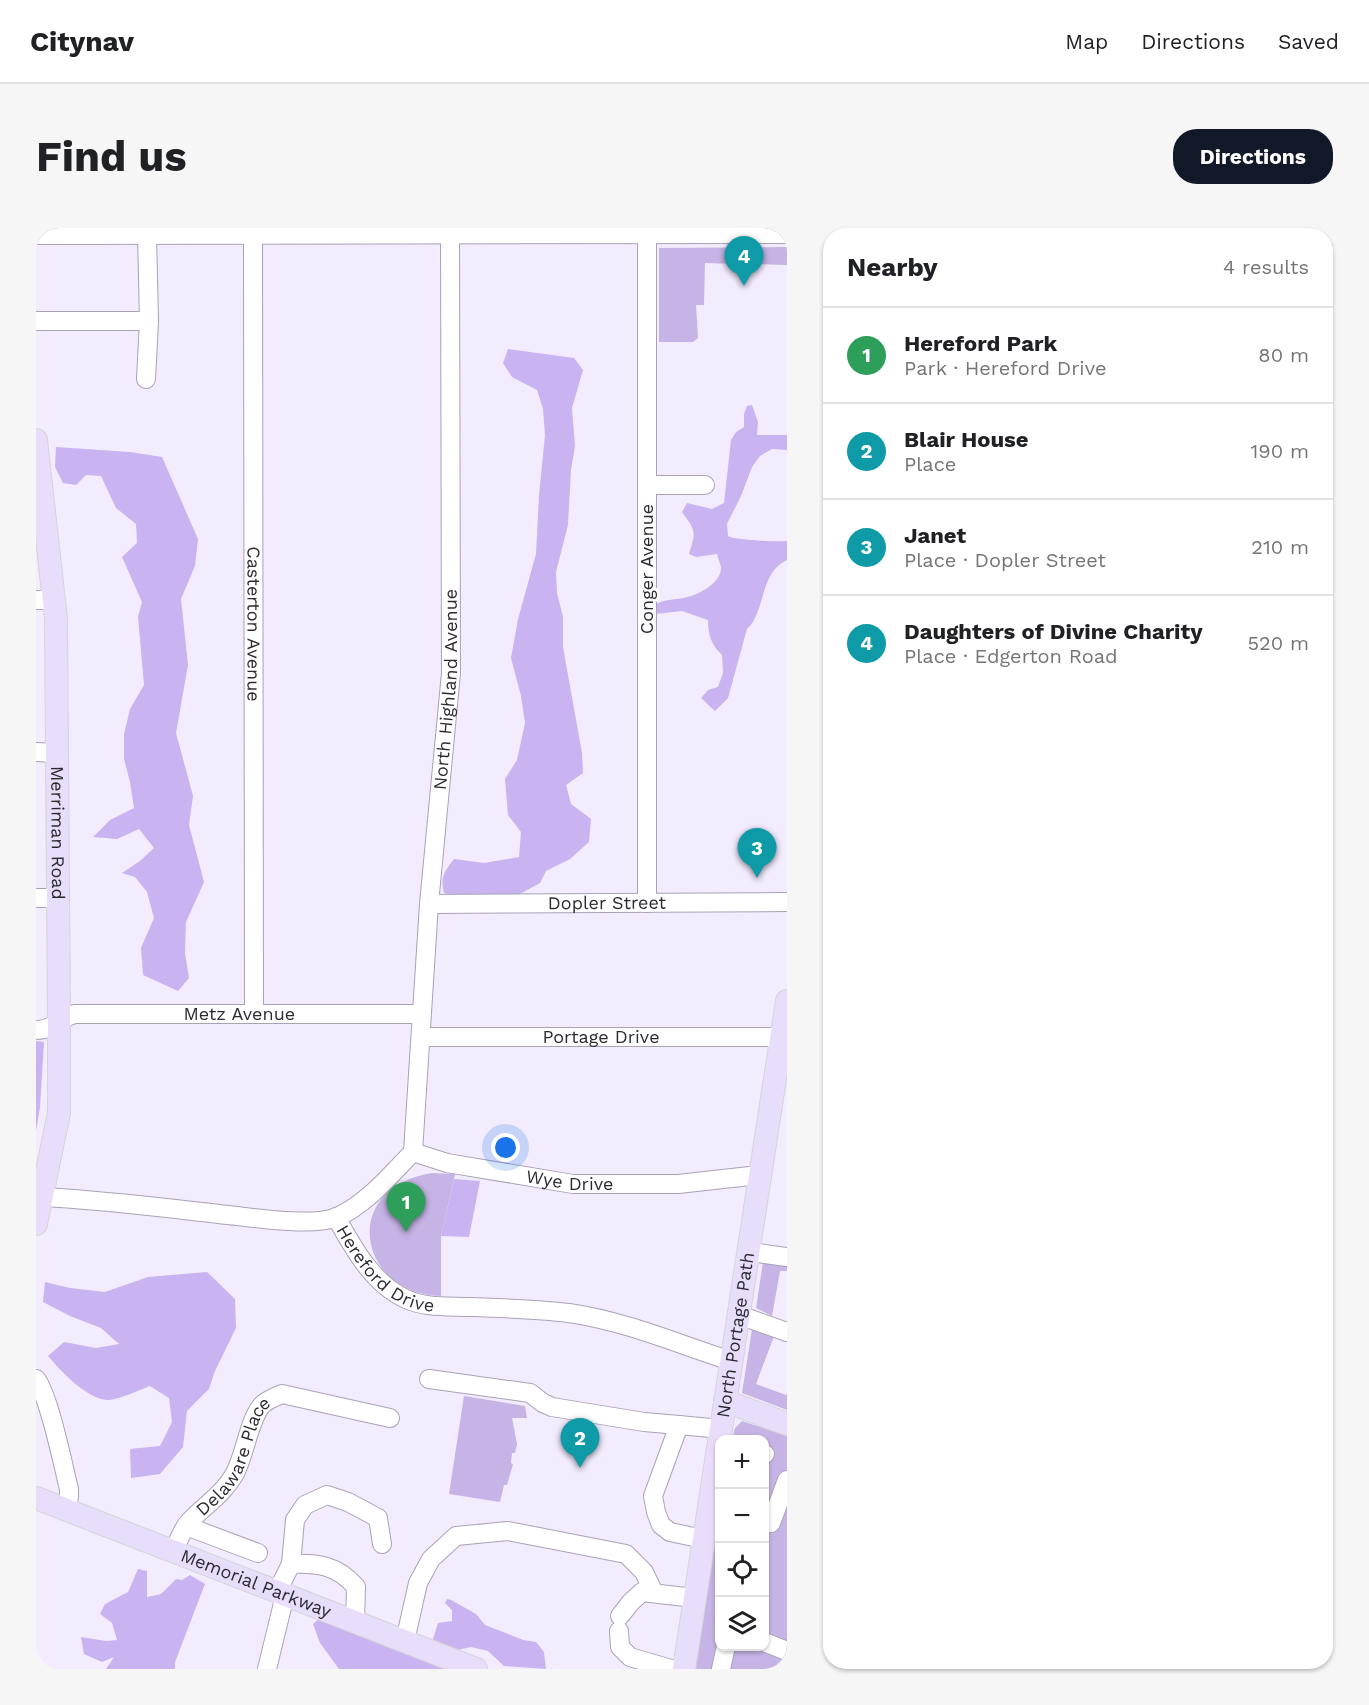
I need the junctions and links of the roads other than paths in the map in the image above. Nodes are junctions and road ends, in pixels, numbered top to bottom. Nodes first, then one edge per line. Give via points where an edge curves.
1 (215, 231) edge
2 (358, 231) edge
3 (450, 231) edge
4 (603, 231) edge
5 (147, 234) junction
6 (253, 234) junction
7 (647, 234) junction
8 (787, 234) edge
9 (36, 235) edge
10 (36, 321) edge
11 (149, 321) junction
12 (146, 379) dead end
13 (36, 440) edge
14 (647, 485) junction
15 (705, 485) dead end
16 (45, 600) edge
17 (47, 752) edge
18 (47, 898) edge
19 (787, 902) edge
20 (647, 903) junction
21 (429, 904) junction
22 (787, 1001) edge
23 (254, 1014) junction
24 (421, 1014) junction
25 (59, 1021) junction
26 (36, 1030) edge
27 (421, 1037) junction
28 (781, 1037) junction
29 (413, 1152) junction
30 (759, 1175) junction
31 (42, 1197) junction
32 (336, 1217) junction
33 (36, 1224) edge
34 (750, 1252) junction
35 (787, 1257) edge
36 (739, 1314) junction
37 (787, 1332) edge
38 (731, 1361) junction
39 (36, 1379) edge
40 (429, 1379) dead end
41 (725, 1401) junction
42 (390, 1418) dead end
43 (787, 1424) edge
44 (679, 1425) junction
45 (721, 1429) junction
46 (787, 1480) edge
47 (36, 1498) edge
48 (66, 1509) junction
49 (712, 1516) edge
50 (774, 1524) edge
51 (186, 1526) junction
52 (382, 1544) dead end
53 (174, 1551) junction
54 (258, 1553) dead end
55 (291, 1564) junction
56 (281, 1593) junction
57 (654, 1593) junction
58 (694, 1598) junction
59 (355, 1622) junction
60 (405, 1641) junction
61 (769, 1644) edge
62 (725, 1651) edge
63 (787, 1651) edge
64 (267, 1669) edge
65 (476, 1669) edge
66 (671, 1669) edge
67 (684, 1669) edge
68 (721, 1669) edge

1 - 5 street
1 - 6 street
2 - 3 street
2 - 6 street
3 - 4 street
3 - 21 street, North Highland Avenue via 451,673
4 - 7 street
5 - 9 street
5 - 11 street
6 - 23 street, Casterton Avenue
7 - 8 street
7 - 14 street, Conger Avenue
10 - 11 street
11 - 12 street
13 - 16 main road, Merriman Road
14 - 15 street
14 - 20 street, Conger Avenue
16 - 17 main road, Merriman Road
17 - 18 main road, Merriman Road
18 - 25 main road, Merriman Road
19 - 20 street, Dopler Street
20 - 21 street, Dopler Street
21 - 24 street, North Highland Avenue
22 - 28 main road, North Portage Path
23 - 24 street, Metz Avenue
23 - 25 street, Metz Avenue via 75,1014
24 - 27 street, North Highland Avenue
25 - 26 street, Metz Avenue via 48,1029
25 - 31 main road, Merriman Road via 59,1113
27 - 28 street, Portage Drive
27 - 29 street, North Highland Avenue
28 - 30 main road, North Portage Path
29 - 30 street, Wye Drive via 447,1163 573,1184 678,1184
29 - 32 street via 364,1199
30 - 34 main road, North Portage Path
31 - 32 street, Hereford Drive via 309,1221
31 - 33 main road, Merriman Road
32 - 38 street, Hereford Drive via 373,1275 407,1300 432,1306 585,1316
34 - 35 street
34 - 36 main road, North Portage Path
36 - 37 street
36 - 38 main road, North Portage Path
38 - 41 main road, North Portage Path
39 - 48 street via 69,1489
40 - 44 street via 530,1393 552,1407 596,1416
41 - 43 main road
41 - 45 main road, North Portage Path
42 - 51 street, Delaware Place via 282,1394 271,1399 255,1417 234,1476
44 - 45 street
44 - 49 street via 654,1496 656,1512 661,1525 670,1532
45 - 49 main road, North Portage Path
46 - 50 street
47 - 48 main road, Memorial Parkway
48 - 53 main road, Memorial Parkway
49 - 58 main road, North Portage Path
51 - 53 street, Delaware Place
51 - 54 street, Delaware Place
52 - 55 street via 378,1518 327,1495 305,1505 295,1520
53 - 56 main road, Memorial Parkway
55 - 56 street
55 - 59 street via 317,1563 346,1576 356,1587
56 - 59 main road, Memorial Parkway
56 - 64 street
57 - 58 street
57 - 60 street via 644,1572 626,1554 508,1531 456,1536 431,1559 418,1584
57 - 66 street via 642,1592 631,1602 620,1624 620,1647 630,1657
58 - 67 main road, North Portage Path
59 - 60 main road, Memorial Parkway
60 - 65 main road, Memorial Parkway
61 - 63 street
62 - 68 street

